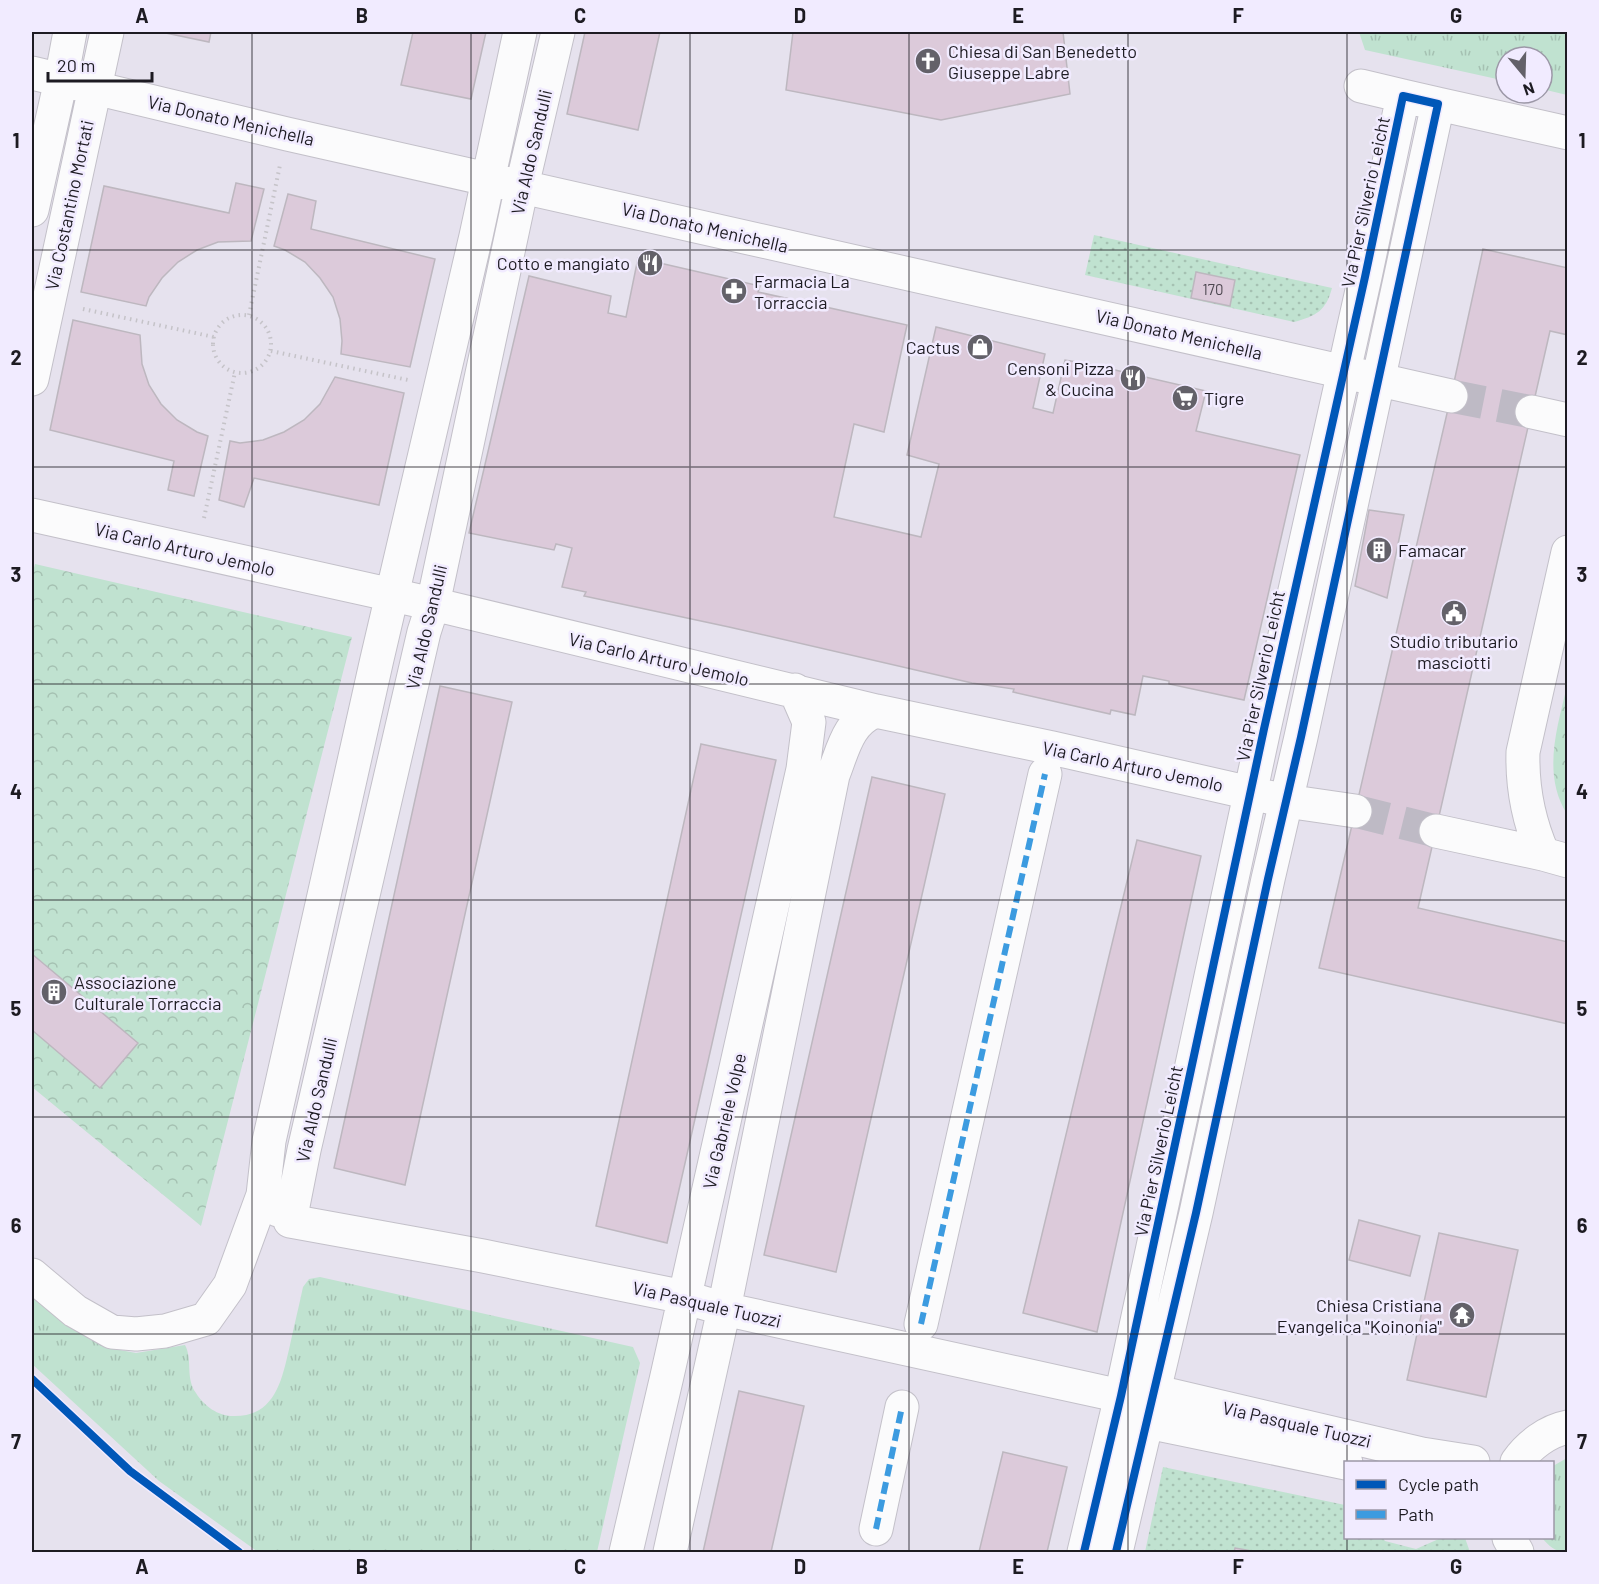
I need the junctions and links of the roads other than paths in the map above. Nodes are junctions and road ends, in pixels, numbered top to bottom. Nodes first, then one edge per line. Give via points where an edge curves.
1 (70, 32) edge
2 (107, 32) edge
3 (520, 32) edge
4 (558, 32) edge
5 (46, 77) edge
6 (1361, 86) dead end
7 (95, 88) junction
8 (1403, 96) junction
9 (1438, 104) junction
10 (1568, 133) edge
11 (487, 178) junction
12 (522, 186) junction
13 (32, 210) edge
14 (1343, 372) junction
15 (32, 380) edge
16 (1379, 381) junction
17 (1451, 396) tunnel mouth
18 (1532, 412) tunnel mouth
19 (1568, 420) edge
20 (32, 514) edge
21 (1568, 552) edge
22 (392, 595) junction
23 (433, 604) junction
24 (795, 690) junction
25 (876, 711) junction
26 (1045, 774) dead end
27 (1251, 792) junction
28 (1286, 801) junction
29 (1355, 811) tunnel mouth
30 (1436, 831) tunnel mouth
31 (1555, 858) edge
32 (263, 1195) junction
33 (290, 1221) junction
34 (32, 1275) edge
35 (684, 1297) junction
36 (723, 1309) junction
37 (921, 1324) dead end
38 (1121, 1396) junction
39 (1150, 1406) junction
40 (902, 1407) dead end
41 (1568, 1428) edge
42 (1467, 1461) edge
43 (1509, 1461) edge
44 (1344, 1462) edge
45 (876, 1528) dead end
46 (626, 1552) edge
47 (670, 1552) edge
48 (1084, 1552) edge
49 (1116, 1552) edge

1 - 5 street, Via Costantino Mortati
2 - 7 street, Via Costantino Mortati
3 - 11 street, Via Aldo Sandulli
4 - 12 street, Via Aldo Sandulli
5 - 7 street, Via Donato Menichella
5 - 13 street, Via Costantino Mortati
6 - 8 street
7 - 11 street, Via Donato Menichella
7 - 15 street, Via Costantino Mortati
8 - 9 street, Via Pier Silverio Leicht
8 - 14 street, Via Pier Silverio Leicht
9 - 10 street, Via Pier Silverio Leicht
9 - 16 street
11 - 12 street, Via Donato Menichella
11 - 22 street, Via Aldo Sandulli
12 - 14 street, Via Donato Menichella
12 - 23 street, Via Aldo Sandulli
14 - 16 street, Via Donato Menichella
14 - 27 street, Via Pier Silverio Leicht
16 - 17 street, Via Donato Menichella
16 - 28 street
18 - 19 street
20 - 22 street, Via Carlo Arturo Jemolo
21 - 31 street via 1523,752 1532,830
22 - 23 street, Via Carlo Arturo Jemolo
22 - 32 street, Via Aldo Sandulli via 269,1141
23 - 24 street, Via Carlo Arturo Jemolo
23 - 33 street, Via Aldo Sandulli
24 - 25 street, Via Carlo Arturo Jemolo
24 - 35 street, Via Gabriele Volpe via 809,722 803,769
25 - 27 street, Via Carlo Arturo Jemolo
25 - 36 street, Via Gabriele Volpe via 849,732 833,775
26 - 37 street
27 - 28 street, Via Carlo Arturo Jemolo
27 - 38 street, Via Pier Silverio Leicht
28 - 29 street, Via Carlo Arturo Jemolo
28 - 39 street
30 - 31 street
32 - 33 street
32 - 34 street, Via Aldo Sandulli via 230,1285 207,1319 165,1331 112,1332 75,1311
33 - 35 street, Via Pasquale Tuozzi
35 - 36 street, Via Pasquale Tuozzi
35 - 46 street, Via Gabriele Volpe
36 - 38 street, Via Pasquale Tuozzi
36 - 47 street, Via Gabriele Volpe
38 - 39 street
38 - 48 street, Via Pier Silverio Leicht
39 - 42 street, Via Pasquale Tuozzi
39 - 44 street, Via Pasquale Tuozzi
39 - 49 street
40 - 45 street
41 - 43 street via 1537,1441

